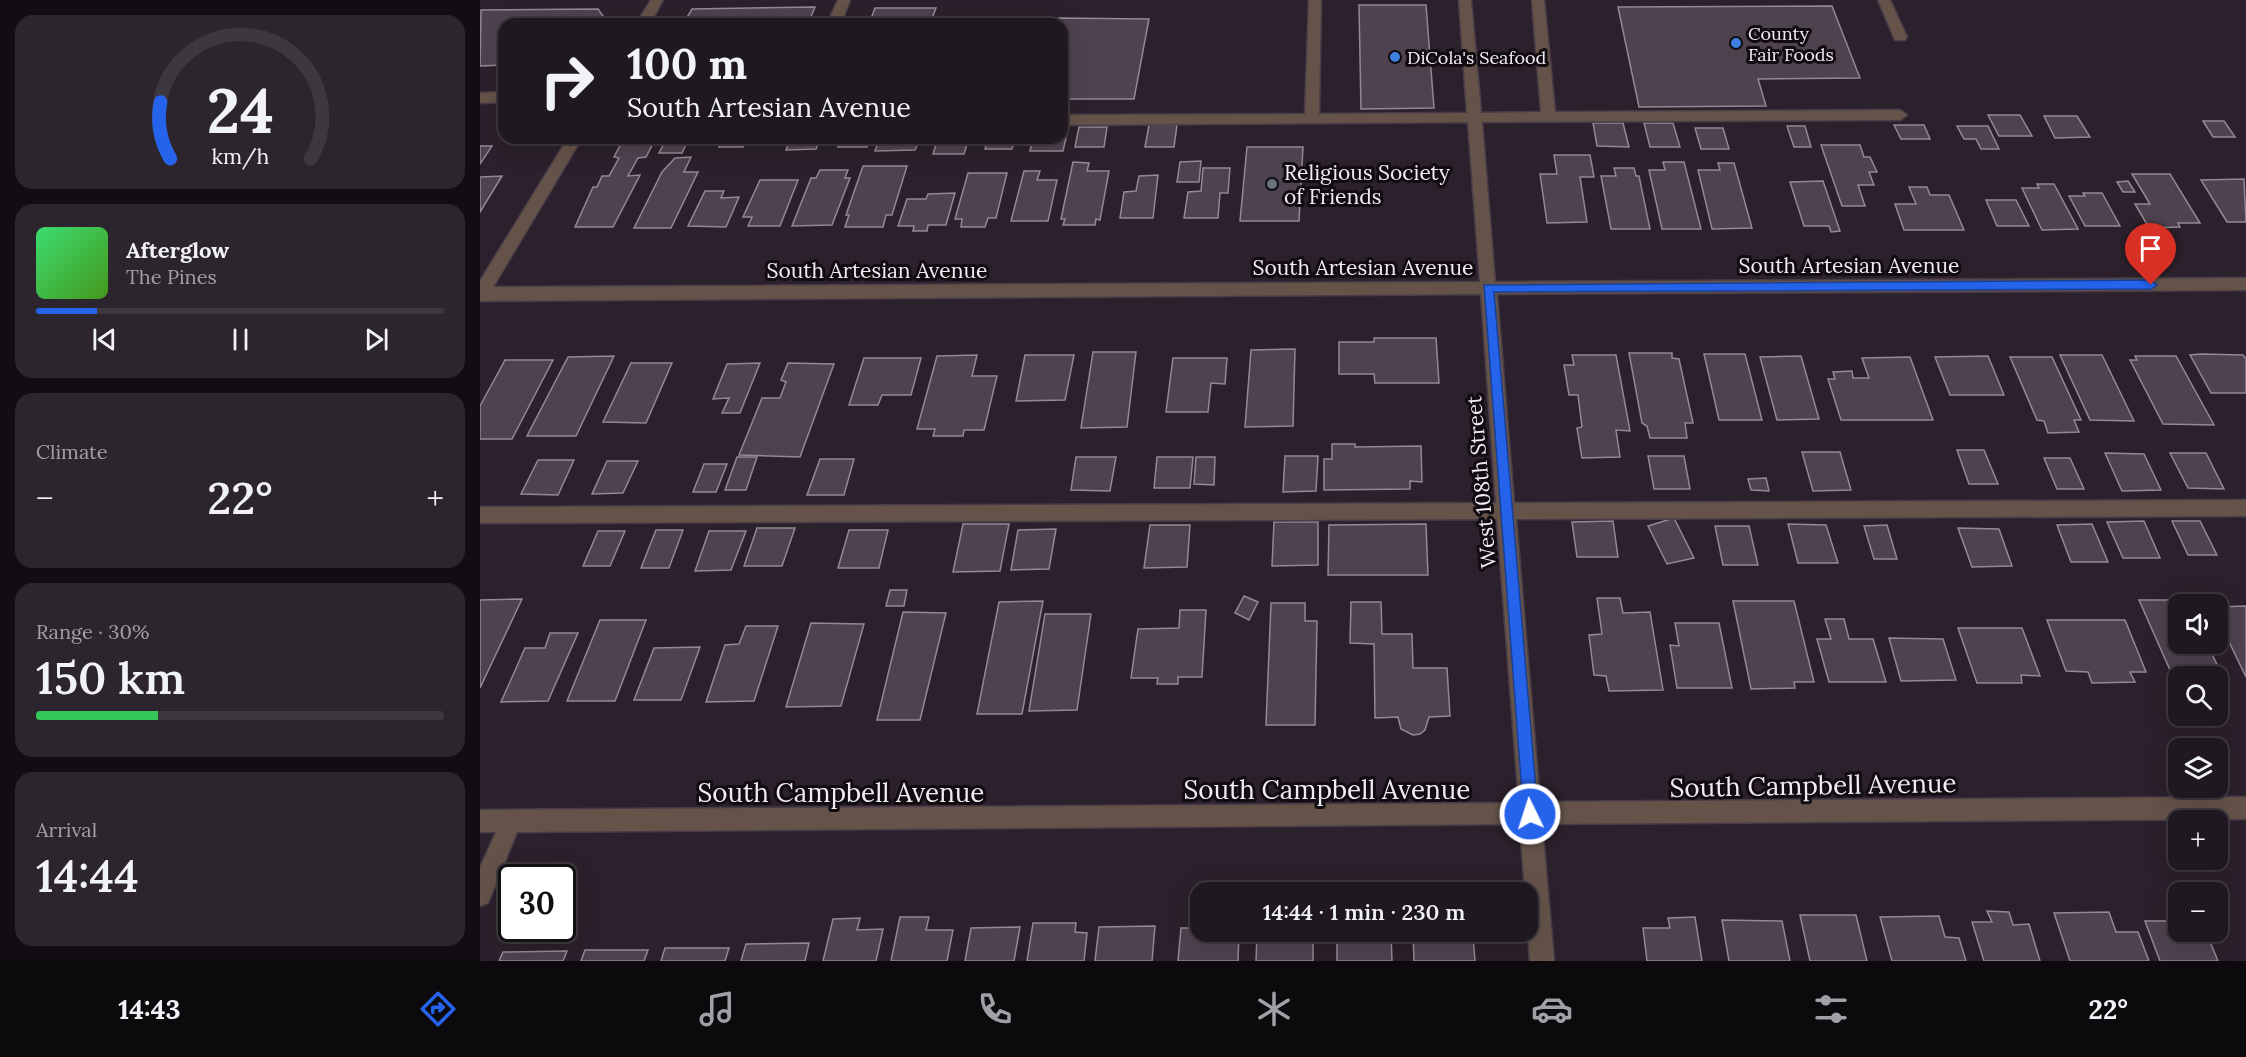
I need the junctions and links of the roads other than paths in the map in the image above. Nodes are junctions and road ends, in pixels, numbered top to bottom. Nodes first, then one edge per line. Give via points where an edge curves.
1 (657, 0) edge
2 (844, 0) edge
3 (1315, 0) edge
4 (1465, 0) edge
5 (1538, 0) edge
6 (1884, 0) edge
7 (646, 18) edge
8 (836, 18) edge
9 (1900, 37) dead end
10 (498, 97) edge
11 (480, 98) edge
12 (1900, 116) dead end
13 (1548, 117) junction
14 (1312, 118) junction
15 (1475, 118) junction
16 (1068, 120) edge
17 (571, 144) edge
18 (2246, 284) edge
19 (1488, 288) junction
20 (480, 294) edge
21 (2246, 508) edge
22 (1506, 510) junction
23 (480, 515) edge
24 (2246, 808) edge
25 (1530, 814) junction
26 (480, 821) edge
27 (512, 821) junction
28 (480, 895) edge
29 (1542, 961) edge

1 - 7 street
2 - 8 street
3 - 14 street
4 - 15 street, West 108th Street
5 - 13 street
6 - 9 street
10 - 11 street
12 - 13 street
13 - 15 street
14 - 15 street
14 - 16 street
15 - 19 street, West 108th Street
17 - 20 street
18 - 19 street, South Artesian Avenue
19 - 20 street, South Artesian Avenue
19 - 22 street, West 108th Street
21 - 22 street
22 - 23 street
22 - 25 street, West 108th Street
24 - 25 street, South Campbell Avenue
25 - 27 street, South Campbell Avenue
25 - 29 street, West 108th Street
26 - 27 street, South Campbell Avenue
27 - 28 street

